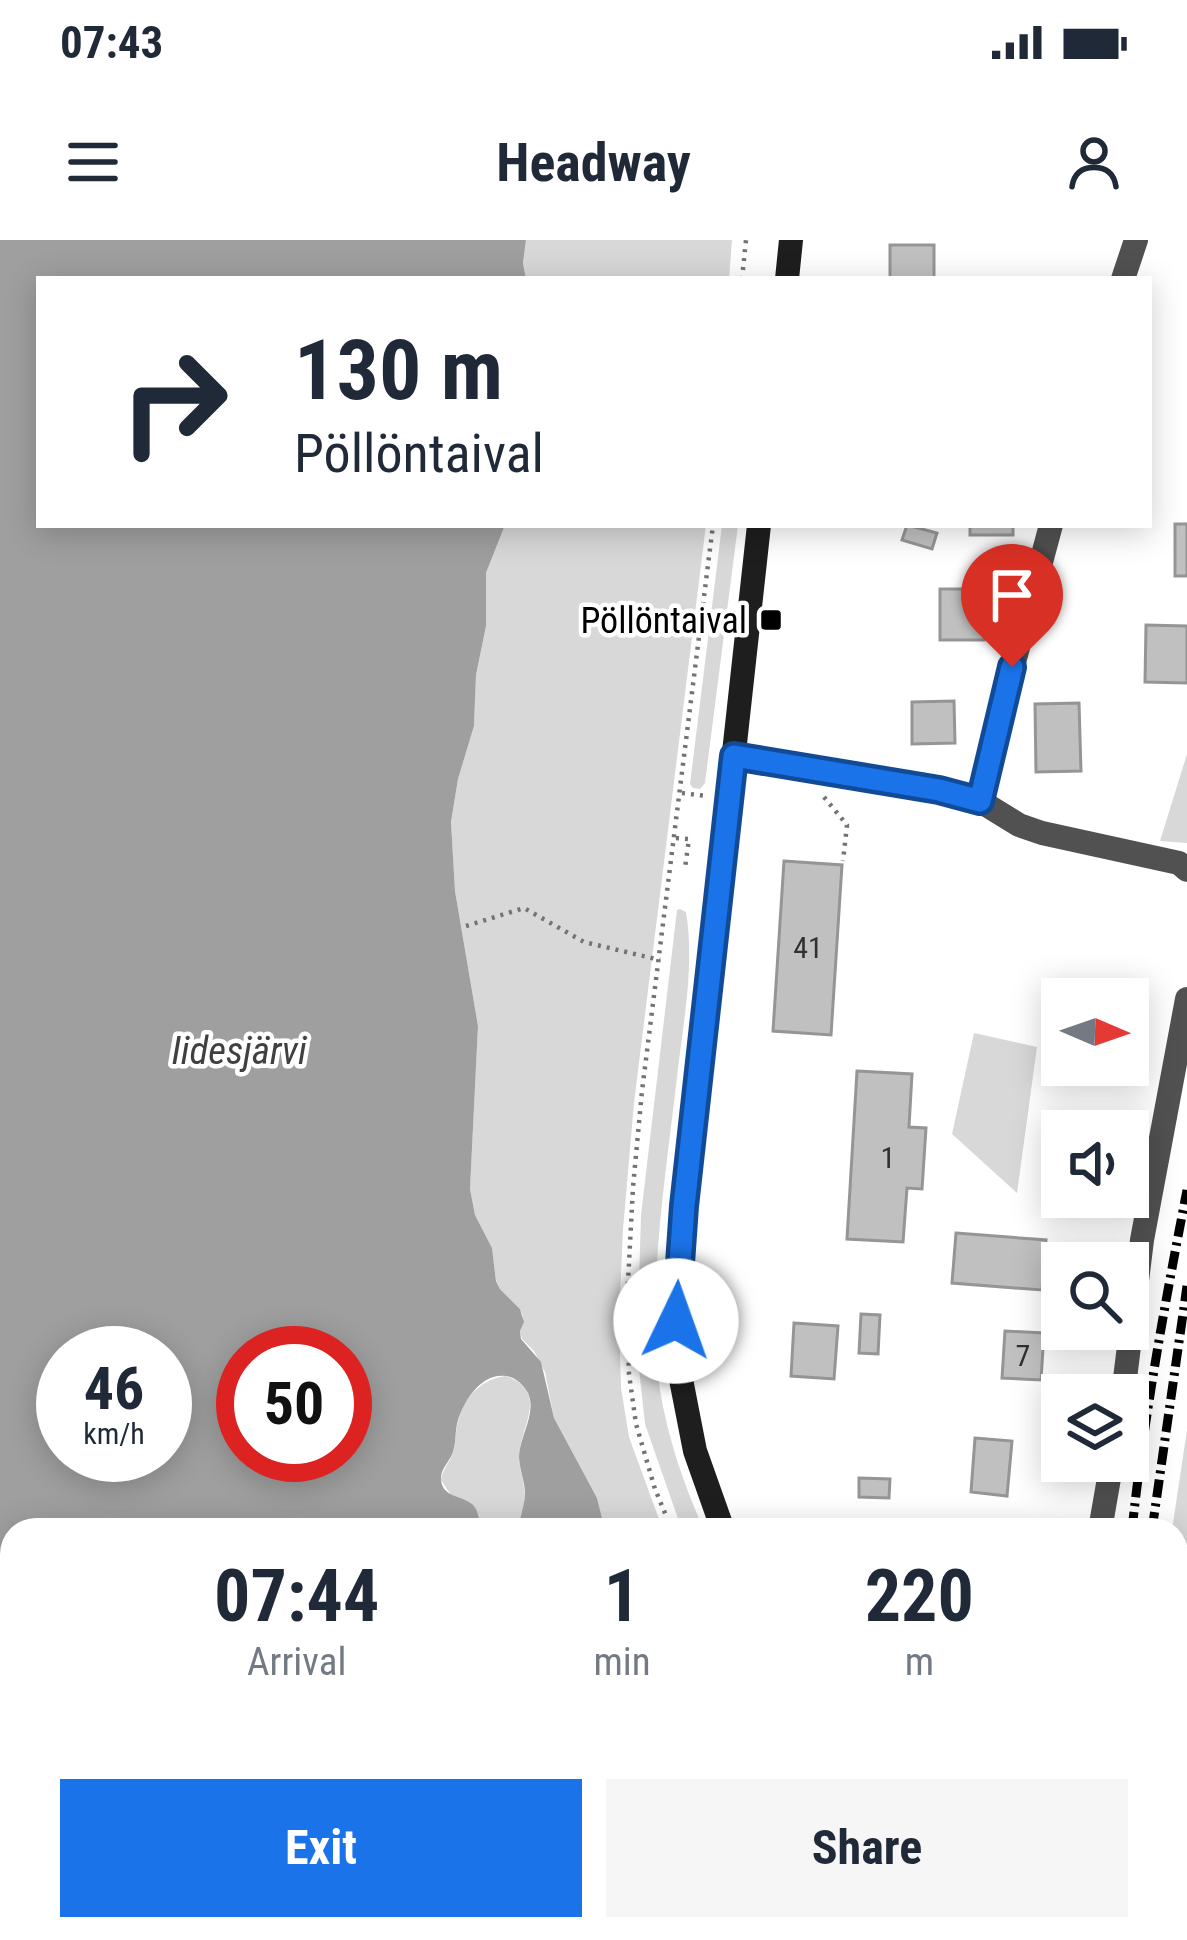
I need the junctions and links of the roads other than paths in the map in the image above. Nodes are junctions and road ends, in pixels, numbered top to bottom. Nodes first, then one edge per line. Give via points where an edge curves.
1 (791, 240) edge
2 (1136, 240) edge
3 (787, 276) edge
4 (1124, 276) edge
5 (759, 528) edge
6 (1050, 528) edge
7 (734, 756) junction
8 (980, 801) junction
9 (1187, 870) edge
10 (1187, 999) edge
11 (1126, 1374) edge
12 (1108, 1482) edge
13 (719, 1518) edge
14 (1102, 1518) edge

1 - 3 main road
2 - 4 street
5 - 7 main road
6 - 8 street
7 - 8 street
7 - 13 main road via 676,1316 695,1451
8 - 9 street via 1042,833
10 - 11 street
12 - 14 street

